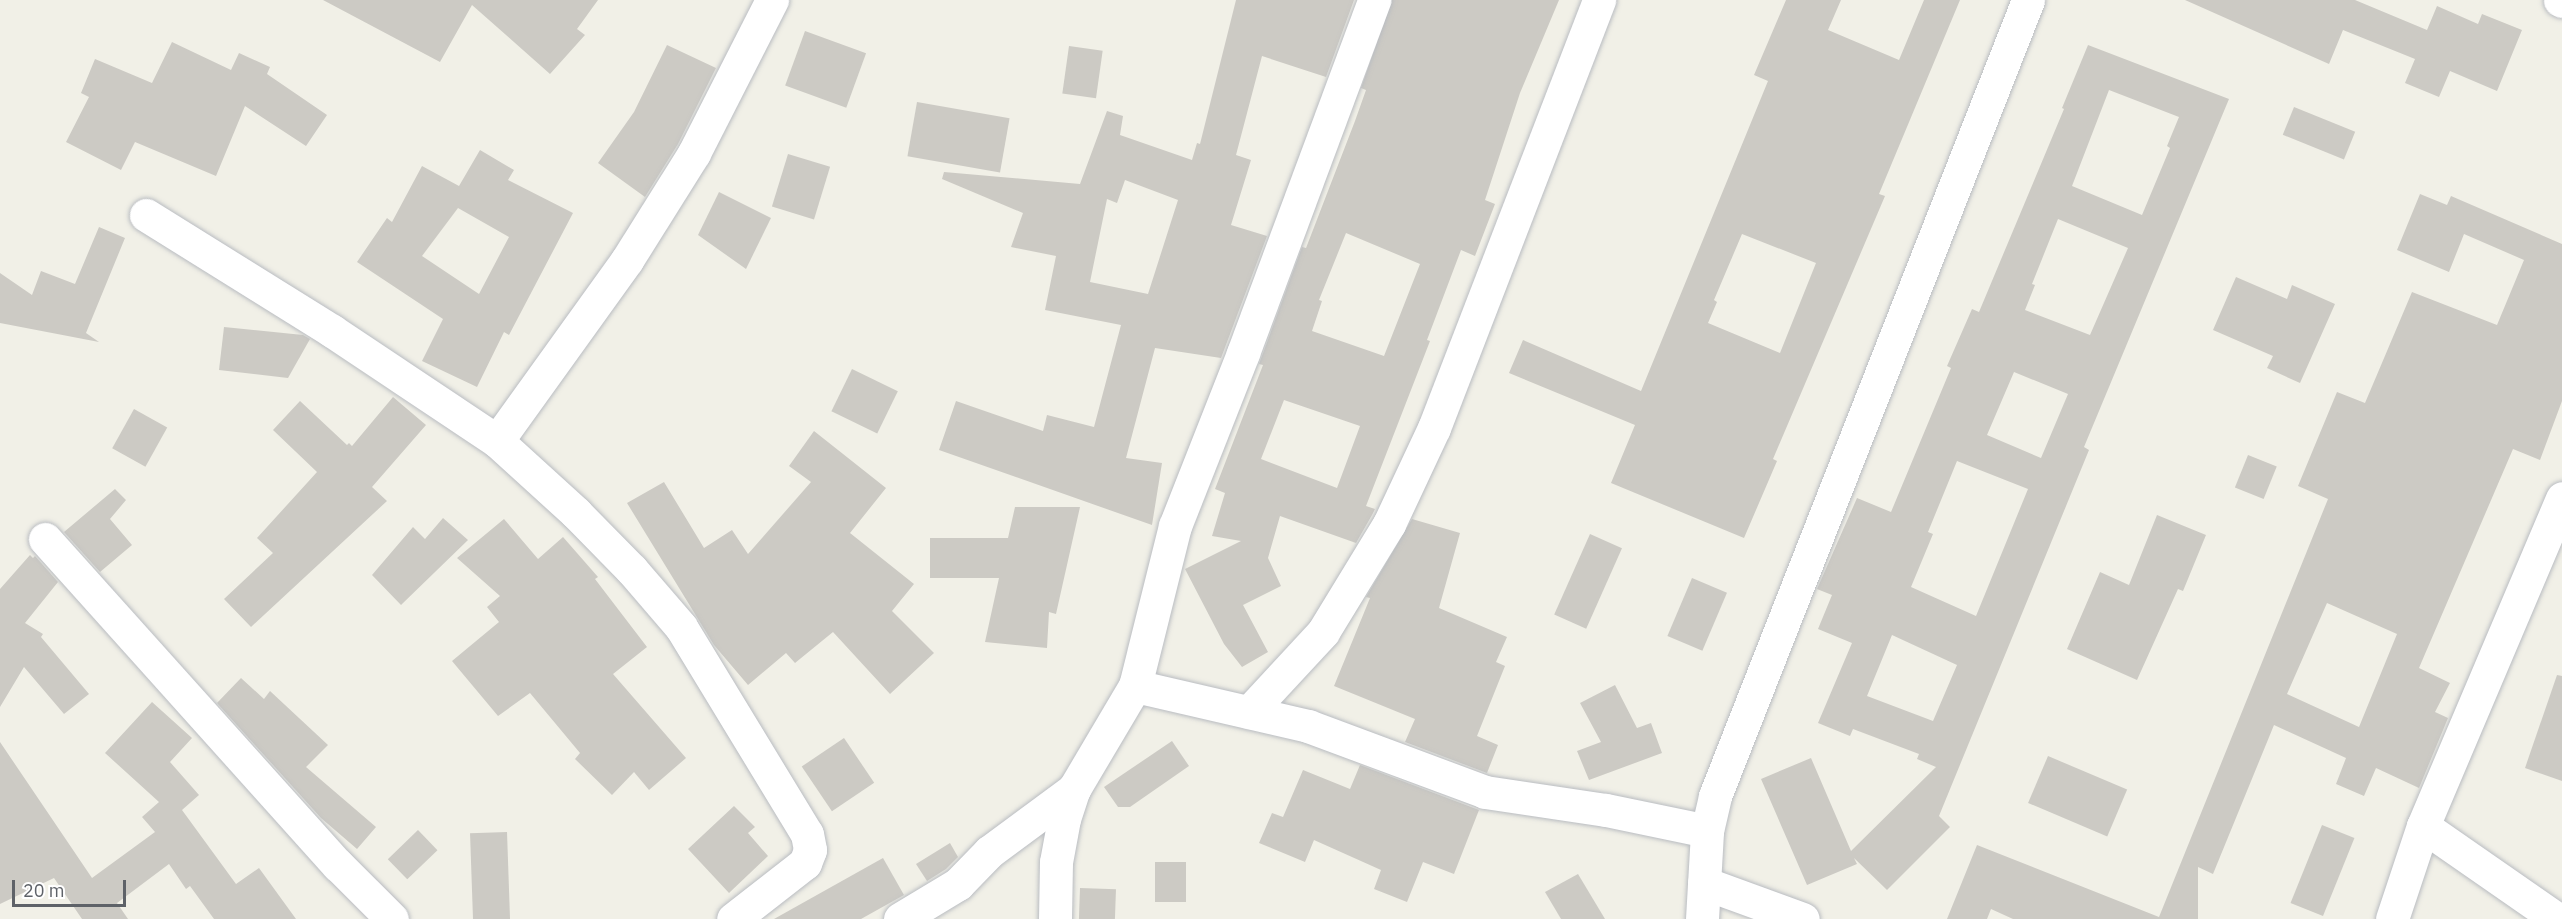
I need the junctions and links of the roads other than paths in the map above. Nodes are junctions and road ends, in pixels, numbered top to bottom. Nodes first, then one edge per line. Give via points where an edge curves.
1 (772, 0) edge
2 (1374, 0) edge
3 (1599, 0) edge
4 (2028, 0) edge
5 (146, 215) dead end
6 (497, 441) junction
7 (2562, 498) edge
8 (45, 539) dead end
9 (1135, 686) junction
10 (1249, 712) junction
11 (1074, 789) junction
12 (2423, 826) junction
13 (1707, 831) junction
14 (1704, 883) junction
15 (392, 919) edge
16 (733, 919) edge
17 (900, 919) edge
18 (1055, 919) edge
19 (1702, 919) edge
20 (1803, 919) edge
21 (2392, 919) edge
22 (2557, 919) edge

1 - 6 street via 694,153 627,260
2 - 9 street via 1175,526
3 - 10 street via 1434,428 1389,524 1323,632
4 - 13 street via 1715,796
5 - 6 street via 332,331
6 - 16 street via 576,513 681,627 807,834 810,850 805,863
7 - 12 street
8 - 15 street via 338,865
9 - 10 street
9 - 11 street
10 - 13 street via 1308,726 1485,792 1606,810
11 - 17 street via 994,848 958,884
11 - 18 street via 1056,862
12 - 21 street
12 - 22 street
13 - 14 street
14 - 19 street
14 - 20 street

